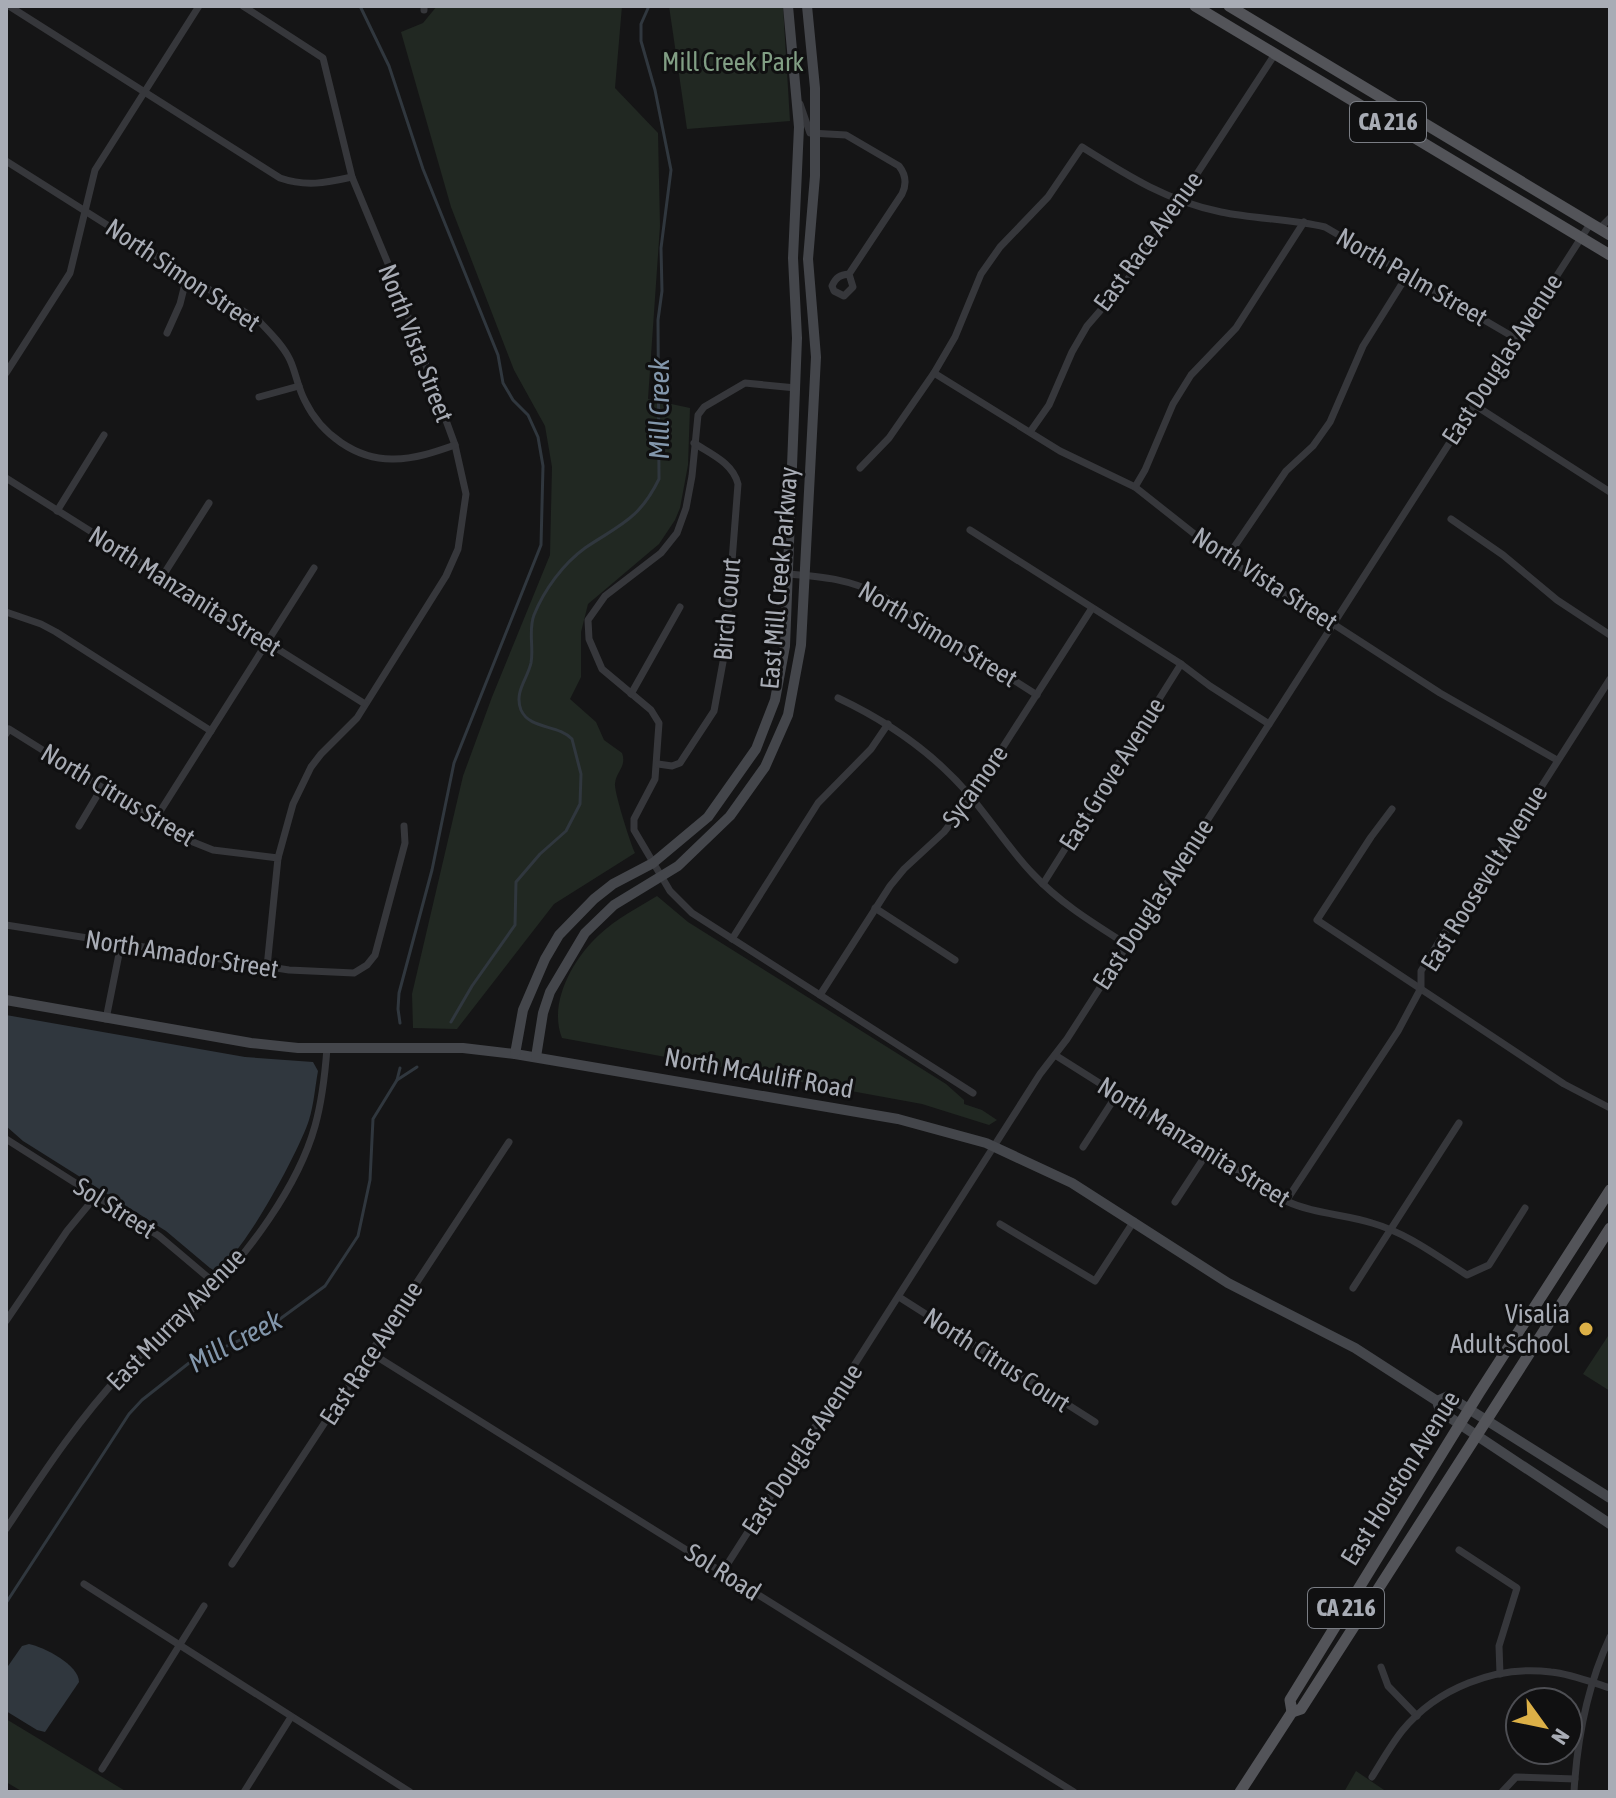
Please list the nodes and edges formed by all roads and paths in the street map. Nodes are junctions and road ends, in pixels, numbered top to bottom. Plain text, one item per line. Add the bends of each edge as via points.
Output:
1 (9, 6) edge
2 (199, 6) edge
3 (243, 6) edge
4 (788, 6) edge
5 (807, 6) edge
6 (1195, 6) edge
7 (1229, 6) edge
8 (1275, 54) junction
9 (144, 92) junction
10 (797, 96) junction
11 (815, 134) junction
12 (6, 161) edge
13 (352, 177) junction
14 (1179, 201) junction
15 (86, 210) junction
16 (1610, 218) edge
17 (1304, 222) junction
18 (1600, 229) edge
19 (1581, 237) junction
20 (1610, 255) edge
21 (849, 274) dead end
22 (1408, 274) junction
23 (187, 276) junction
24 (167, 333) dead end
25 (1515, 338) junction
26 (6, 373) edge
27 (934, 373) junction
28 (299, 386) junction
29 (796, 388) junction
30 (259, 397) dead end
31 (1473, 404) junction
32 (1030, 432) junction
33 (104, 435) dead end
34 (694, 443) junction
35 (455, 445) junction
36 (860, 468) dead end
37 (6, 478) edge
38 (1135, 487) junction
39 (1610, 492) edge
40 (209, 503) dead end
41 (57, 511) junction
42 (1451, 519) dead end
43 (970, 530) dead end
44 (1226, 559) junction
45 (314, 568) dead end
46 (789, 574) junction
47 (806, 576) junction
48 (162, 577) junction
49 (680, 607) dead end
50 (1092, 608) junction
51 (6, 612) edge
52 (1333, 623) junction
53 (1610, 635) edge
54 (267, 642) junction
55 (1181, 664) junction
56 (1610, 679) edge
57 (631, 694) junction
58 (1037, 695) junction
59 (838, 698) dead end
60 (365, 704) junction
61 (888, 724) junction
62 (1269, 724) junction
63 (211, 731) junction
64 (8, 732) edge
65 (1557, 760) junction
66 (658, 764) junction
67 (101, 789) junction
68 (971, 797) junction
69 (1392, 809) dead end
70 (154, 821) junction
71 (79, 826) dead end
72 (404, 826) dead end
73 (278, 858) junction
74 (653, 863) junction
75 (662, 877) junction
76 (1043, 884) junction
77 (875, 908) junction
78 (6, 925) edge
79 (732, 939) junction
80 (121, 944) junction
81 (1126, 944) junction
82 (955, 960) dead end
83 (267, 967) junction
84 (1421, 988) junction
85 (820, 995) junction
86 (6, 1000) edge
87 (106, 1019) junction
88 (327, 1048) junction
89 (515, 1054) junction
90 (1055, 1055) junction
91 (536, 1057) junction
92 (973, 1093) dead end
93 (1116, 1096) junction
94 (1610, 1108) edge
95 (1459, 1123) dead end
96 (6, 1139) edge
97 (509, 1142) dead end
98 (994, 1147) junction
99 (1083, 1147) dead end
100 (1207, 1153) junction
101 (1610, 1190) edge
102 (96, 1196) junction
103 (1286, 1201) junction
104 (1175, 1202) dead end
105 (1525, 1208) dead end
106 (1134, 1221) junction
107 (1000, 1224) dead end
108 (1610, 1228) edge
109 (1390, 1230) junction
110 (217, 1285) junction
111 (1353, 1288) dead end
112 (899, 1297) junction
113 (6, 1321) edge
114 (371, 1353) junction
115 (1437, 1401) junction
116 (1469, 1410) junction
117 (1486, 1421) junction
118 (1095, 1422) dead end
119 (1460, 1424) junction
120 (1477, 1436) junction
121 (1610, 1498) edge
122 (1610, 1524) edge
123 (6, 1529) edge
124 (1459, 1550) dead end
125 (232, 1564) dead end
126 (723, 1571) junction
127 (84, 1584) dead end
128 (204, 1606) dead end
129 (1610, 1637) edge
130 (179, 1646) junction
131 (1381, 1667) dead end
132 (1500, 1674) junction
133 (1593, 1683) junction
134 (1610, 1688) edge
135 (1292, 1712) junction
136 (1417, 1716) junction
137 (291, 1717) junction
138 (102, 1769) dead end
139 (1372, 1777) dead end
140 (1575, 1779) junction
141 (407, 1791) edge
142 (244, 1792) edge
143 (1074, 1792) edge
144 (1240, 1792) edge
145 (1502, 1792) edge
146 (1574, 1792) edge

1 - 9 street
2 - 9 street
3 - 13 street, North Vista Street via 323,58
4 - 10 street, East Mill Creek Parkway
5 - 11 street, East Mill Creek Parkway
6 - 8 main road, CA 216
7 - 18 main road, CA 216
8 - 14 street, East Race Avenue
8 - 19 main road, CA 216
9 - 13 street via 280,178 318,185
9 - 15 street via 95,170
10 - 11 street via 809,132
10 - 29 street, East Mill Creek Parkway
11 - 21 street via 857,139 899,166 906,181
11 - 47 street, East Mill Creek Parkway via 808,259 816,357
12 - 15 street, North Simon Street
13 - 35 street, North Vista Street
14 - 17 street, North Palm Street via 1224,213
14 - 27 street, North Palm Street via 1151,190 1082,147 1048,197 981,274
14 - 32 street, East Race Avenue via 1131,275 1087,326
15 - 23 street, North Simon Street
15 - 26 street via 70,273
16 - 18 street
17 - 22 street, North Palm Street via 1325,227
17 - 38 street via 1236,328 1191,375
18 - 19 street, East Douglas Avenue
19 - 20 main road, CA 216
19 - 25 street, East Douglas Avenue
22 - 25 street, North Palm Street
22 - 44 street via 1363,346 1330,422 1279,480
23 - 24 street
23 - 28 street, North Simon Street via 259,321 290,359
25 - 31 street, East Douglas Avenue
27 - 32 street, North Vista Street
27 - 36 street via 889,438
28 - 30 street
28 - 35 street, North Simon Street via 316,421 337,441 365,454 392,460
29 - 34 street via 745,383 704,407
29 - 46 street, East Mill Creek Parkway
31 - 39 street
31 - 52 street, East Douglas Avenue
32 - 38 street, North Vista Street
33 - 41 street
34 - 57 street via 686,508 677,533 661,553 605,596 588,620 589,639 602,669
34 - 66 street, Birch Court via 729,466 738,484 725,651 714,711 680,763
35 - 60 street, North Vista Street via 466,494 458,549
37 - 41 street, North Manzanita Street
38 - 44 street, North Vista Street
40 - 48 street
41 - 48 street, North Manzanita Street
42 - 53 street
43 - 50 street
44 - 52 street, North Vista Street
45 - 54 street
46 - 47 street, North Simon Street
46 - 74 street, East Mill Creek Parkway via 781,674 756,749 708,817
47 - 58 street, North Simon Street via 840,578 881,595
47 - 75 street, East Mill Creek Parkway via 795,687 777,744 730,816
48 - 54 street, North Manzanita Street
49 - 57 street
50 - 55 street
50 - 58 street, Sycamore
51 - 63 street via 56,632
52 - 62 street, East Douglas Avenue
52 - 65 street, North Vista Street
54 - 60 street, North Manzanita Street
54 - 63 street
55 - 62 street
55 - 76 street, East Grove Avenue
56 - 65 street, East Roosevelt Avenue
57 - 66 street via 659,723
58 - 68 street, Sycamore
59 - 61 street
60 - 73 street, North Vista Street via 311,767 289,814
61 - 68 street via 930,755
61 - 79 street via 818,803
62 - 81 street, East Douglas Avenue
63 - 70 street
64 - 67 street, North Citrus Street
65 - 84 street, East Roosevelt Avenue via 1421,971
66 - 74 street via 633,824
67 - 70 street, North Citrus Street
67 - 71 street
68 - 76 street
68 - 77 street, Sycamore
69 - 84 street via 1317,920
70 - 73 street, North Citrus Street via 213,850
72 - 83 street, North Amador Street via 405,843 375,955 367,965 358,971
73 - 83 street, North Vista Street
74 - 75 street
74 - 89 street, East Mill Creek Parkway via 613,884 559,935 523,1010
75 - 79 street via 686,908
75 - 91 street, East Mill Creek Parkway via 614,905 572,951 550,992
76 - 81 street
77 - 82 street
77 - 85 street, Sycamore
78 - 80 street, North Amador Street
79 - 85 street
80 - 83 street, North Amador Street
80 - 87 street
81 - 90 street, East Douglas Avenue
84 - 94 street via 1564,1084
84 - 103 street, East Roosevelt Avenue
85 - 92 street
86 - 87 street, North McAuliff Road
87 - 88 street, North McAuliff Road via 251,1043
88 - 89 street, North McAuliff Road via 463,1048
88 - 110 street, East Murray Avenue via 314,1129 296,1171 248,1248
89 - 91 street, North McAuliff Road
90 - 93 street, North Manzanita Street
90 - 98 street, East Douglas Avenue
91 - 98 street, North McAuliff Road via 898,1119
93 - 99 street
93 - 100 street, North Manzanita Street
95 - 109 street
96 - 102 street, Sol Street
97 - 114 street, East Race Avenue
98 - 106 street, North McAuliff Road via 1058,1176
98 - 112 street, East Douglas Avenue
100 - 103 street, North Manzanita Street
100 - 104 street
101 - 116 main road, East Houston Avenue / CA 216
102 - 110 street, Sol Street via 179,1250
102 - 113 street
103 - 109 street, North Manzanita Street
105 - 109 street, North Manzanita Street via 1489,1265 1467,1275
106 - 107 street via 1095,1281
106 - 115 street, North McAuliff Road via 1228,1283 1355,1348
108 - 117 main road, East Houston Avenue / CA 216
109 - 111 street
110 - 123 street, East Murray Avenue via 98,1399
112 - 118 street, North Citrus Court
112 - 126 street, East Douglas Avenue
114 - 125 street, East Race Avenue
114 - 126 street, Sol Road
115 - 116 street, North McAuliff Road via 1448,1396
115 - 119 street, North McAuliff Road via 1440,1411
116 - 117 street, North McAuliff Road
116 - 119 main road, East Houston Avenue / CA 216
117 - 120 main road, East Houston Avenue / CA 216
117 - 121 street, North McAuliff Road
119 - 120 street, North McAuliff Road
119 - 135 main road, East Houston Avenue / CA 216 via 1290,1700
120 - 122 street, North McAuliff Road
120 - 135 main road, East Houston Avenue / CA 216 via 1301,1709
124 - 132 street via 1517,1588 1499,1646
126 - 143 street, Sol Road
127 - 130 street
128 - 130 street
129 - 133 street
130 - 137 street
130 - 138 street
131 - 136 street via 1388,1686
132 - 133 street via 1552,1672
132 - 136 street via 1454,1689
133 - 134 street
133 - 140 street
135 - 144 main road, East Houston Avenue / CA 216
136 - 139 street
137 - 141 street
137 - 142 street
140 - 145 street via 1516,1777
140 - 146 street

